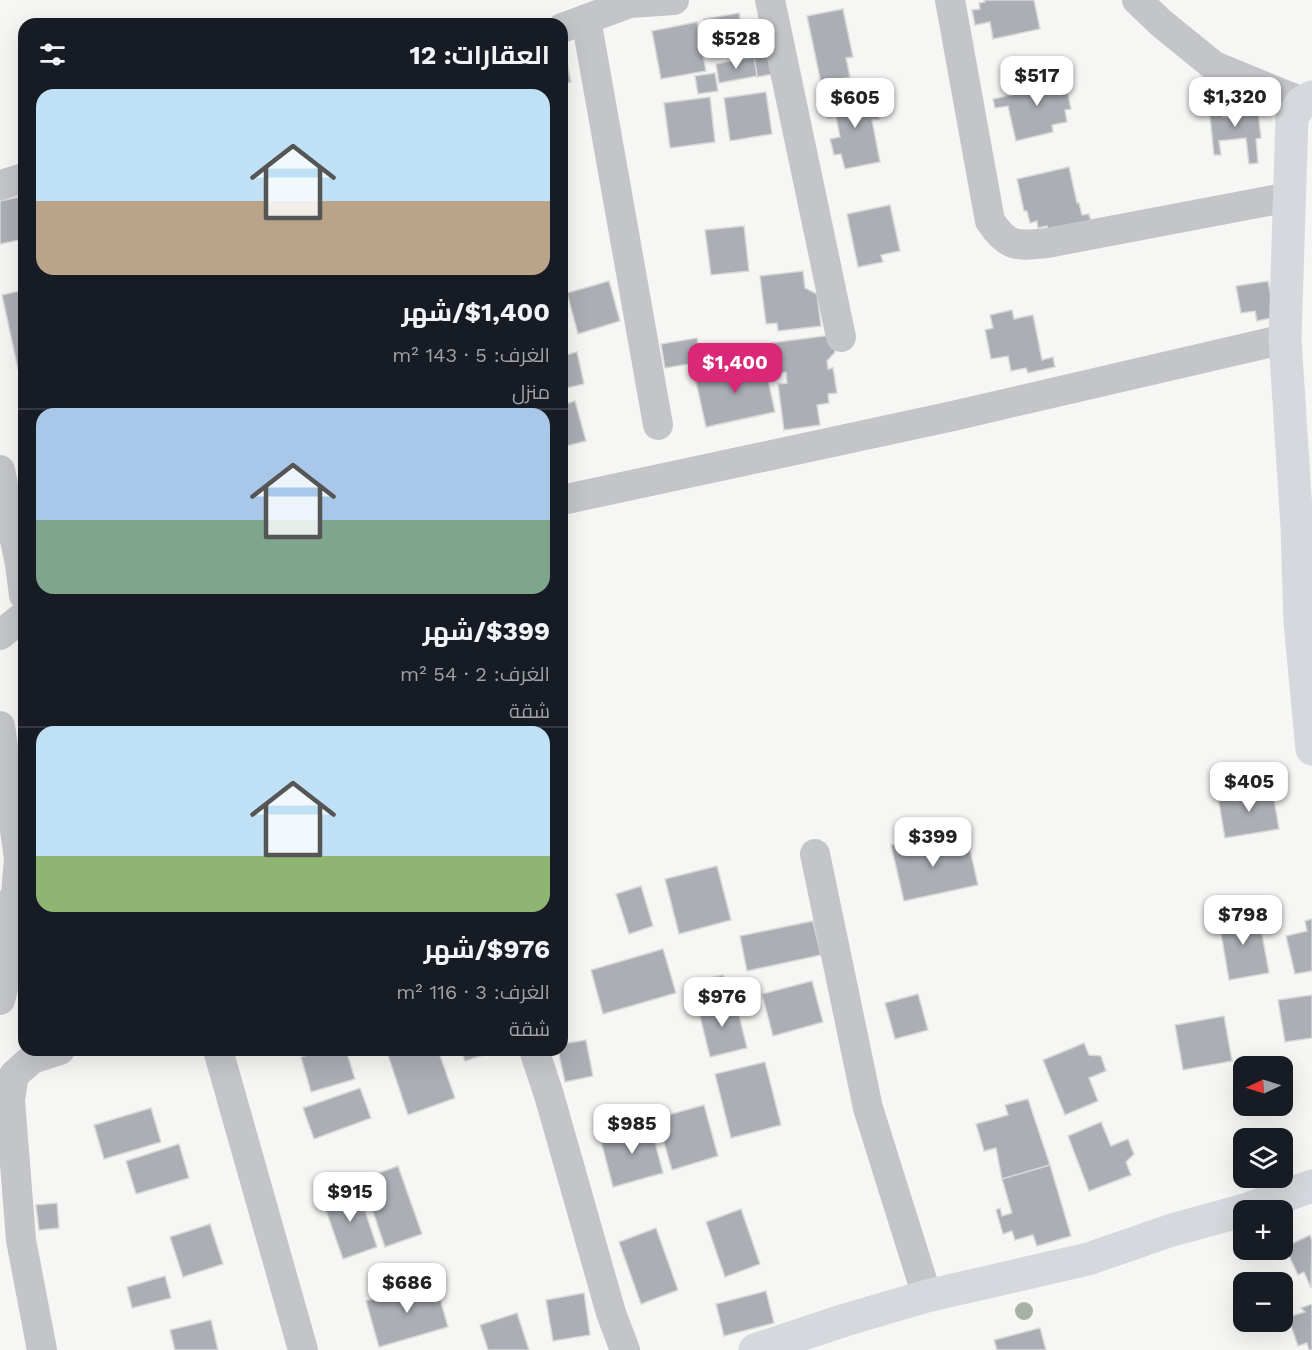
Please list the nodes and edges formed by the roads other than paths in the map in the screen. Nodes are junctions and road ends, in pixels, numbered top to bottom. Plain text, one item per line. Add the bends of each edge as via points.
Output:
1 (674, 0) edge
2 (770, 0) edge
3 (950, 0) edge
4 (1137, 0) edge
5 (574, 24) edge
6 (1307, 100) edge
7 (18, 180) edge
8 (0, 184) edge
9 (1289, 197) junction
10 (841, 337) dead end
11 (1285, 339) junction
12 (658, 425) dead end
13 (0, 470) edge
14 (568, 499) edge
15 (18, 546) edge
16 (18, 617) edge
17 (0, 620) edge
18 (18, 621) edge
19 (0, 635) edge
20 (0, 726) edge
21 (1312, 748) edge
22 (18, 851) edge
23 (815, 855) dead end
24 (18, 862) edge
25 (8, 906) edge
26 (0, 1000) edge
27 (41, 1056) edge
28 (220, 1056) edge
29 (536, 1056) edge
30 (1312, 1186) edge
31 (927, 1296) junction
32 (776, 1347) edge
33 (42, 1350) edge
34 (303, 1350) edge
35 (625, 1350) edge

1 - 5 street via 630,3
2 - 10 street
3 - 9 street via 990,221 1000,237 1019,246 1047,243
4 - 6 street via 1214,66
5 - 12 street
6 - 9 main road via 1292,117
7 - 8 street
9 - 11 main road
11 - 14 street
11 - 21 main road via 1300,622
13 - 15 street
16 - 17 street
18 - 19 street
20 - 22 street
23 - 31 street via 868,1108
24 - 25 street
25 - 26 street via 5,981
27 - 33 street via 14,1075 10,1100 21,1240
28 - 34 street
29 - 35 street
30 - 31 main road via 1088,1259
31 - 32 main road via 845,1320

